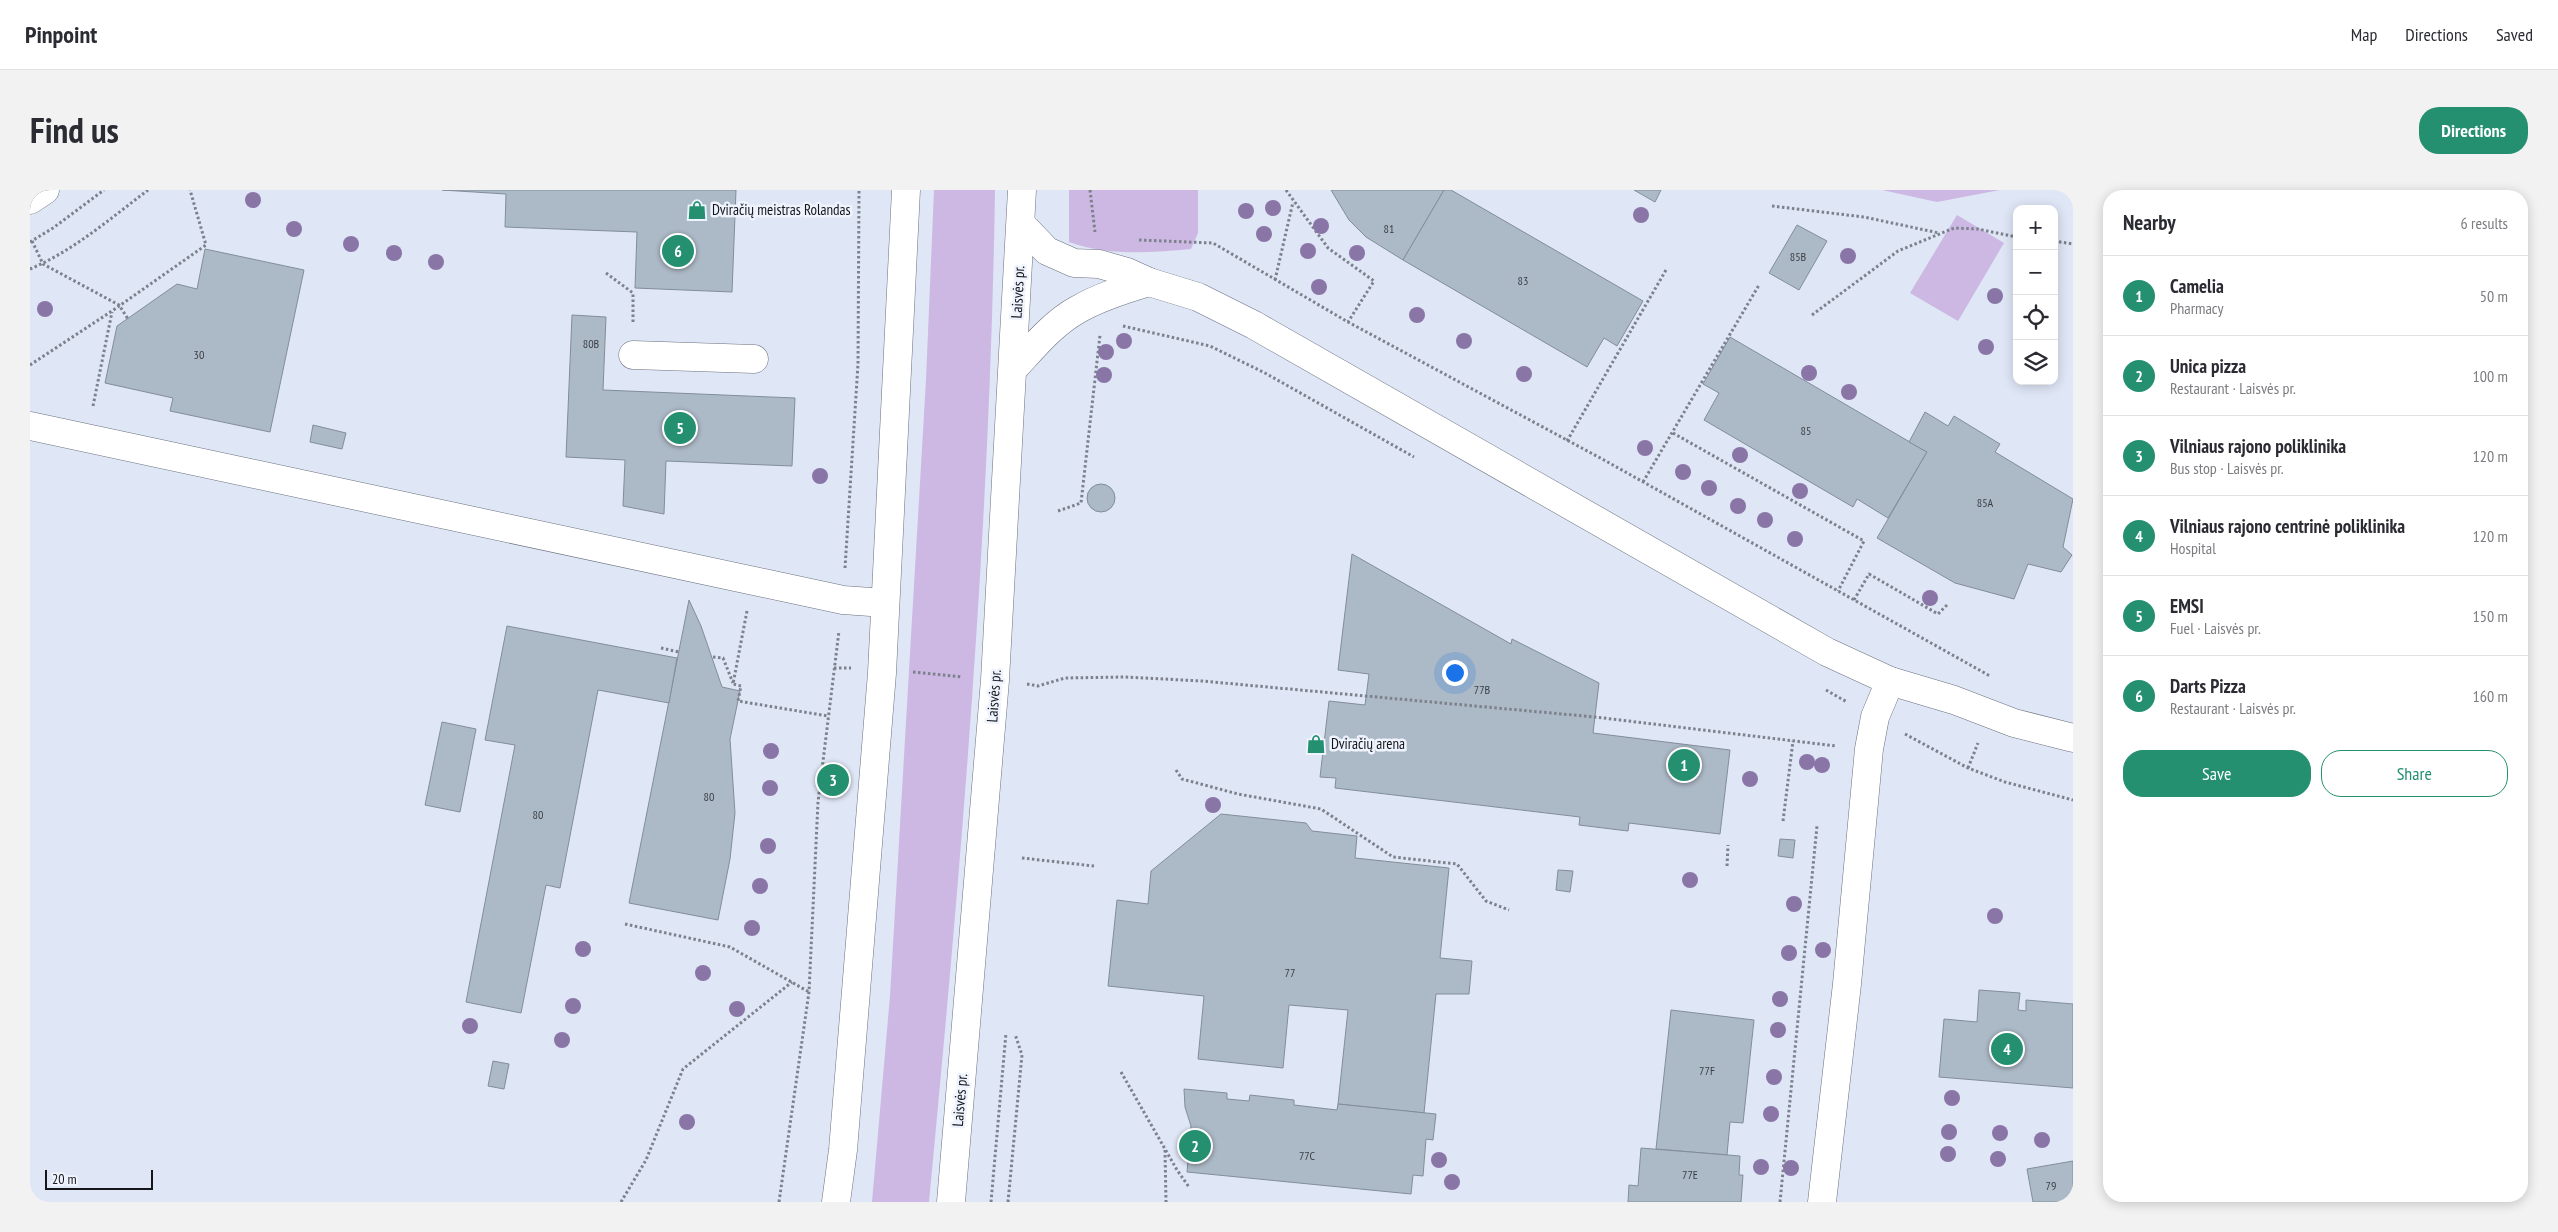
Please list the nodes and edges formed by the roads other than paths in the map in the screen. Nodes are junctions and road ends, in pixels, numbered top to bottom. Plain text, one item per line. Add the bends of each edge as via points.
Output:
1 (45, 190) edge
2 (906, 190) edge
3 (1022, 190) edge
4 (30, 200) edge
5 (1022, 225) junction
6 (1149, 282) junction
7 (633, 355) road end
8 (754, 359) dead end
9 (1014, 368) junction
10 (30, 426) edge
11 (886, 604) junction
12 (1890, 681) junction
13 (2073, 738) edge
14 (836, 1202) edge
15 (951, 1202) edge
16 (1822, 1202) edge

1 - 4 street
2 - 11 street
3 - 5 street, Laisvės pr.
5 - 6 street via 1047,251 1074,263 1099,264
5 - 9 street, Laisvės pr.
6 - 9 street via 1100,310 1076,310 1052,328
6 - 12 street via 1198,297 1254,325 1827,652
7 - 8 street
9 - 15 street, Laisvės pr. via 995,680
10 - 11 street via 843,600
11 - 14 street via 843,1150
12 - 13 street via 1954,700 2014,723
12 - 16 street via 1875,718 1869,749

